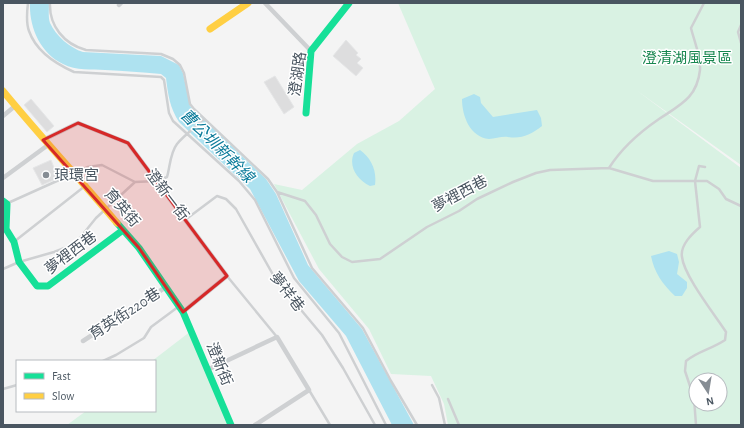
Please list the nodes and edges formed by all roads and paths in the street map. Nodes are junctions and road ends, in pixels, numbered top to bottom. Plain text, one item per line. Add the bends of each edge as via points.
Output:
1 (28, 3) edge
2 (50, 3) edge
3 (248, 3) edge
4 (265, 3) edge
5 (350, 3) edge
6 (704, 3) edge
7 (741, 25) edge
8 (210, 29) dead end
9 (741, 44) edge
10 (311, 51) junction
11 (3, 91) edge
12 (15, 106) junction
13 (306, 113) dead end
14 (3, 116) edge
15 (204, 119) junction
16 (187, 135) junction
17 (45, 142) junction
18 (705, 167) dead end
19 (609, 168) junction
20 (75, 174) junction
21 (3, 178) edge
22 (695, 180) junction
23 (157, 181) junction
24 (135, 182) junction
25 (86, 186) junction
26 (277, 192) junction
27 (5, 202) edge
28 (741, 206) edge
29 (106, 209) junction
30 (185, 220) junction
31 (123, 230) junction
32 (14, 242) junction
33 (20, 262) junction
34 (3, 269) edge
35 (227, 276) junction
36 (166, 287) junction
37 (181, 309) junction
38 (277, 337) junction
39 (83, 341) dead end
40 (105, 360) edge
41 (207, 370) junction
42 (432, 384) dead end
43 (16, 386) edge
44 (3, 389) edge
45 (309, 390) junction
46 (448, 399) dead end
47 (231, 425) edge
48 (255, 425) edge
49 (330, 425) edge
50 (375, 425) edge
51 (386, 425) edge
52 (417, 425) edge
53 (445, 425) edge
54 (459, 425) edge
55 (696, 425) edge

1 - 16 lane via 29,31 50,59 74,72 161,77 164,80 169,113
2 - 15 lane via 55,28 77,47 86,50 161,54 173,59 184,73 190,104
3 - 8 street
4 - 10 street
5 - 10 street, 澄湖路
6 - 19 lane via 691,28 700,70 688,100 628,144
7 - 9 lane via 738,32
10 - 13 street, 澄湖路
11 - 12 street, 育英街
12 - 14 street
12 - 17 street, 育英街
15 - 16 lane
15 - 26 lane via 268,179
16 - 23 lane via 177,144 172,154 167,177
16 - 51 lane via 239,181 255,200 294,278 340,333
17 - 20 street, 育英街
17 - 21 street, 澄新一街
17 - 23 street, 澄新一街 via 78,123 128,143
18 - 22 lane via 699,166
19 - 22 lane, 夢裡西巷 via 653,182
19 - 26 lane, 夢裡西巷 via 550,170 536,173 497,189 427,227 380,260 364,262 352,262 342,257 330,244 316,215 305,202
20 - 24 lane via 88,167 102,165
20 - 25 street, 育英街
20 - 27 lane
22 - 28 lane, 夢裡西巷 via 707,181 719,189 726,199
22 - 55 lane via 700,227 684,246 682,257 688,274 726,332 725,340 686,361 685,371 694,398
23 - 24 lane
23 - 30 street, 澄新一街
24 - 29 lane, 夢裡西巷
25 - 29 street, 育英街
25 - 32 lane
26 - 52 lane via 312,268 363,328
27 - 32 street, 夢裡西巷 via 6,229
29 - 31 street, 育英街
29 - 33 lane, 夢裡西巷 via 75,244
30 - 35 street, 澄新一街
30 - 50 lane, 夢祥巷 via 217,196 236,209 276,280 322,335 344,368
31 - 33 street, 夢裡西巷 via 48,286 37,286
31 - 36 street, 育英街
32 - 33 street, 夢裡西巷
33 - 34 lane, 夢裡西巷
35 - 37 street
35 - 38 lane
36 - 37 street, 育英街
36 - 39 street, 育英街220巷
37 - 40 lane via 151,327 144,338
37 - 41 street, 澄新街
38 - 41 street
38 - 45 street
41 - 47 street, 澄新街
42 - 53 lane via 439,398
43 - 44 lane
45 - 48 street
45 - 49 lane
46 - 54 lane

